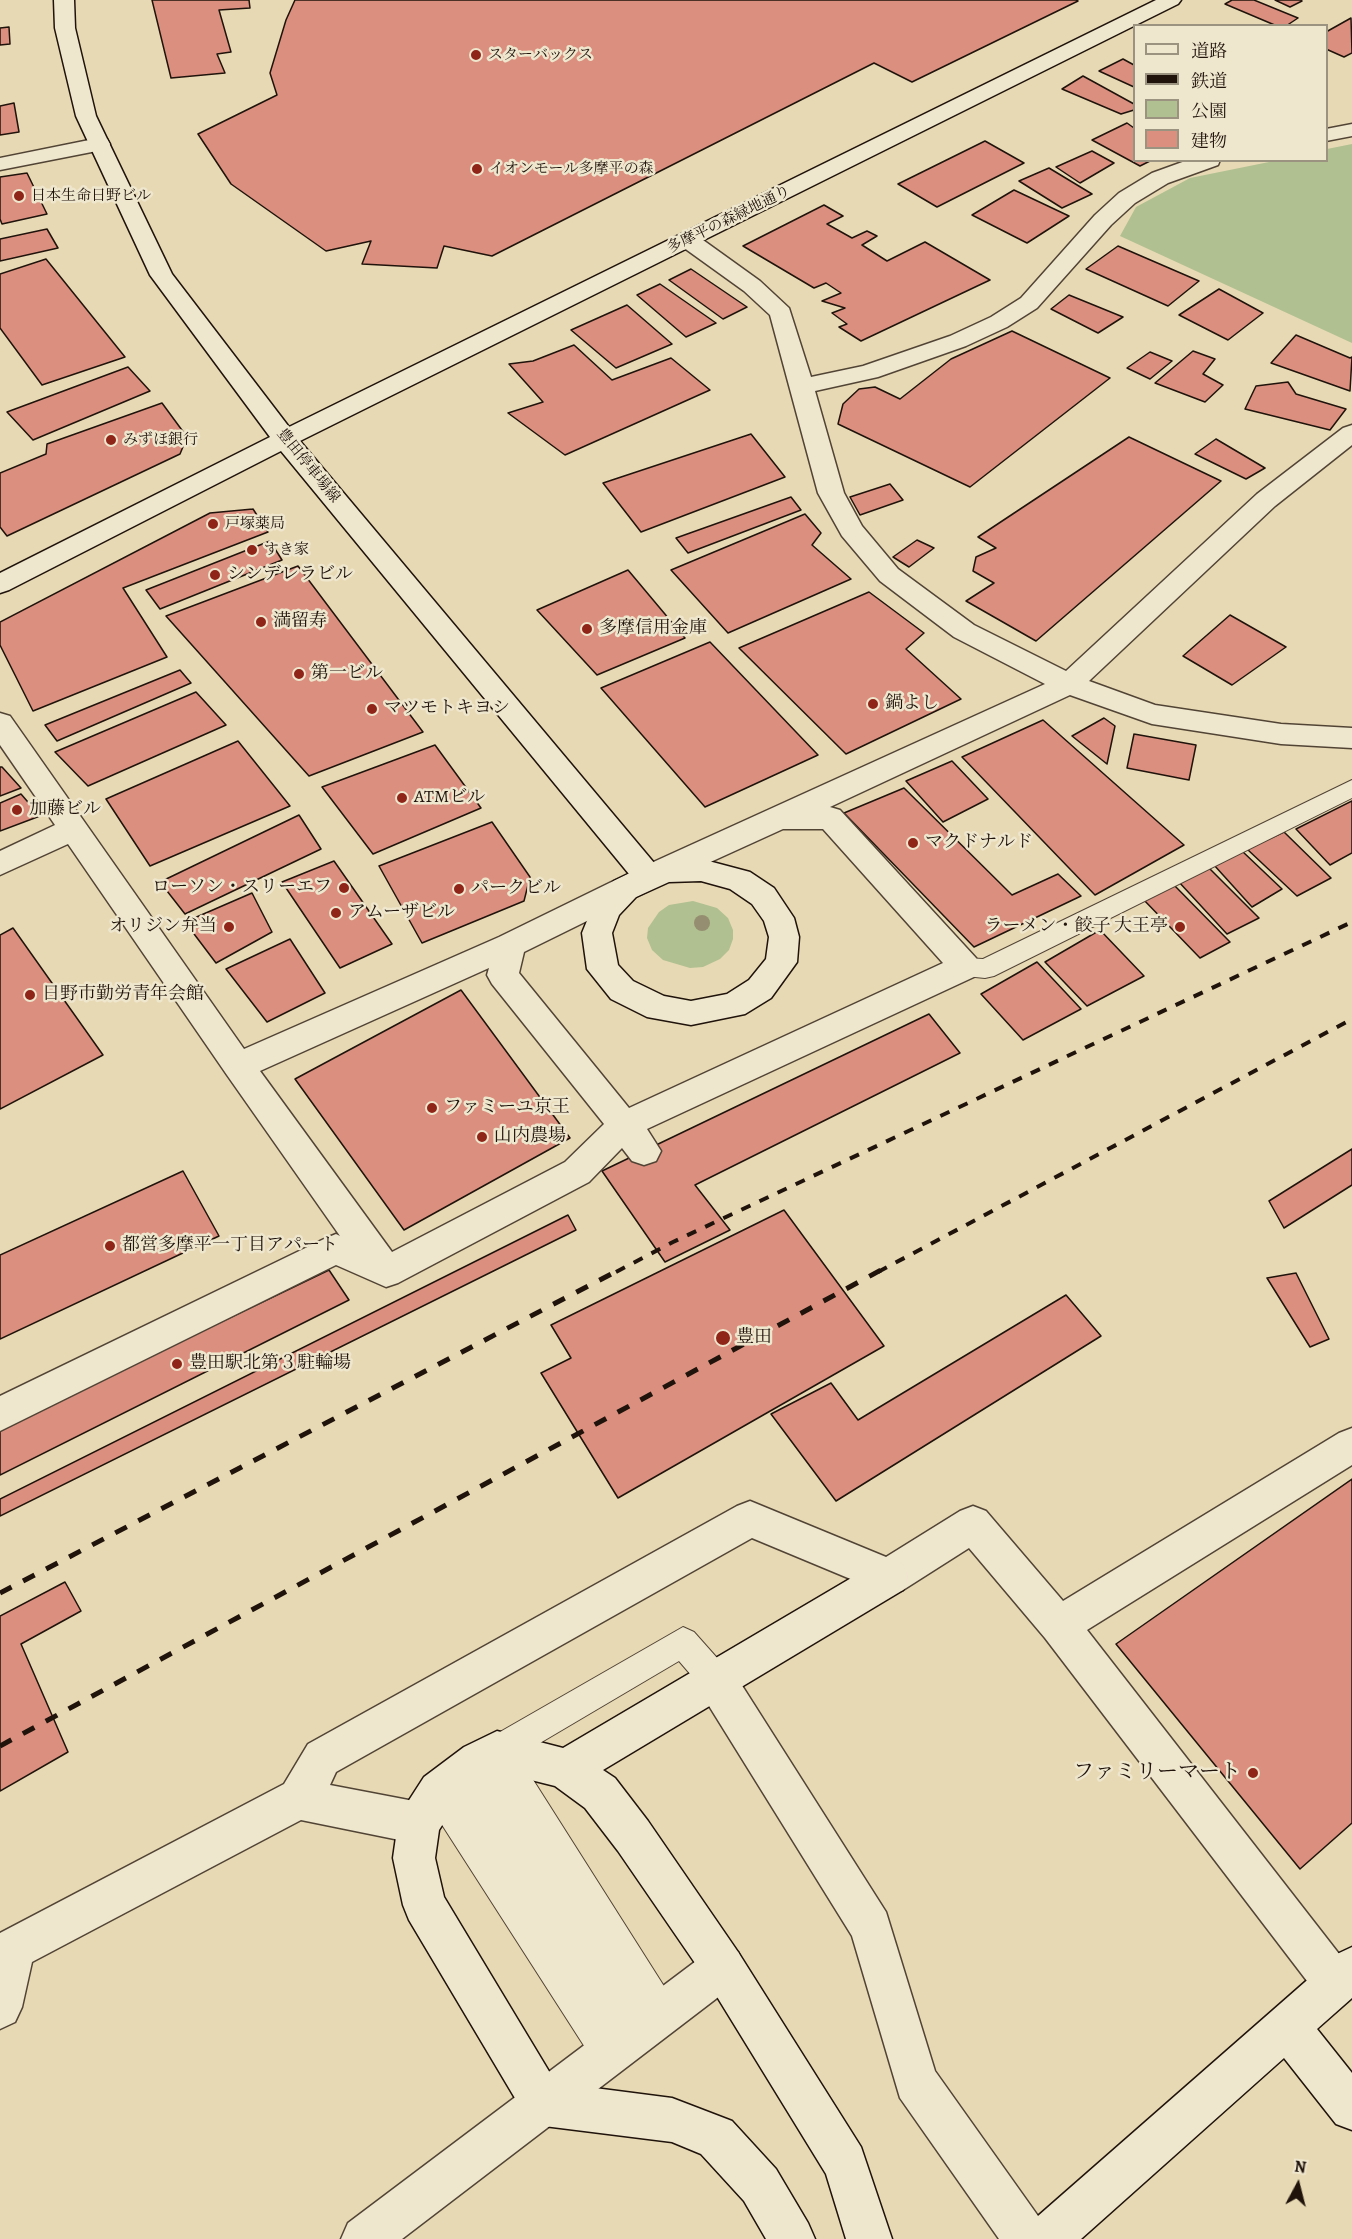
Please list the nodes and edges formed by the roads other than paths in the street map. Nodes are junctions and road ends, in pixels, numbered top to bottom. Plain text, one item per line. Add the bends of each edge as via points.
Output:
1 (64, 0) edge
2 (1171, 0) edge
3 (1352, 130) edge
4 (1328, 135) edge
5 (99, 144) junction
6 (1204, 162) edge
7 (0, 164) edge
8 (688, 240) junction
9 (802, 386) junction
10 (1352, 433) edge
11 (285, 439) junction
12 (0, 584) edge
13 (1069, 684) junction
14 (0, 723) edge
15 (1352, 738) edge
16 (1352, 788) edge
17 (777, 820) junction
18 (74, 829) junction
19 (0, 864) edge
20 (649, 877) junction
21 (510, 945) junction
22 (964, 967) junction
23 (238, 1066) junction
24 (634, 1138) junction
25 (386, 1272) junction
26 (0, 1414) edge
27 (1352, 1445) edge
28 (889, 1577) junction
29 (1059, 1625) junction
30 (715, 1679) junction
31 (566, 1769) junction
32 (458, 1780) junction
33 (299, 1799) junction
34 (723, 1967) junction
35 (1344, 1976) edge
36 (0, 2007) edge
37 (1286, 2026) junction
38 (635, 2034) junction
39 (544, 2104) junction
40 (1352, 2109) edge
41 (364, 2239) edge
42 (792, 2239) edge
43 (869, 2239) edge
44 (1027, 2239) edge
45 (1046, 2239) edge

1 - 5 street, 豊田停車場線 via 65,28 86,116
2 - 8 street, 多摩平の森緑地通り
3 - 4 street
5 - 7 street
5 - 11 street, 豊田停車場線 via 160,275
6 - 9 street via 1160,178 1127,198 1029,303 999,322 958,341 869,372
8 - 9 street via 752,286 781,313
8 - 11 street, 多摩平の森緑地通り
9 - 13 street via 831,493 851,530 889,575 964,632
10 - 13 street via 1266,500
11 - 12 street, 多摩平の森緑地通り
11 - 20 street, 豊田停車場線
13 - 15 street via 1152,714 1281,734
13 - 17 street
14 - 18 street
16 - 22 lane via 985,969
17 - 20 street
17 - 22 street via 830,818
18 - 19 street
18 - 23 street
20 - 20 street via 669,871 701,870 739,880 763,896 779,918 784,937 781,962 760,989 734,1005 691,1013 658,1008 622,990 603,969 597,933 606,909 625,889
20 - 21 street
21 - 23 street
21 - 24 street via 502,975
22 - 24 street
23 - 25 street
24 - 25 street
25 - 26 street via 336,1249
27 - 29 street
28 - 29 street via 973,1524
28 - 30 street
28 - 33 street via 750,1519 322,1758
29 - 35 street
30 - 31 street
30 - 32 lane via 684,1642
30 - 44 street via 870,1927 916,2082
31 - 32 street
31 - 34 street via 600,1793
32 - 33 street
32 - 38 lane
32 - 38 lane
32 - 39 street via 414,1858 424,1905
33 - 36 street via 13,1949
34 - 38 street
34 - 43 street via 845,2163
35 - 37 street
37 - 40 street
37 - 45 street
38 - 39 street
39 - 41 street
39 - 42 street via 672,2120 716,2137 760,2185

